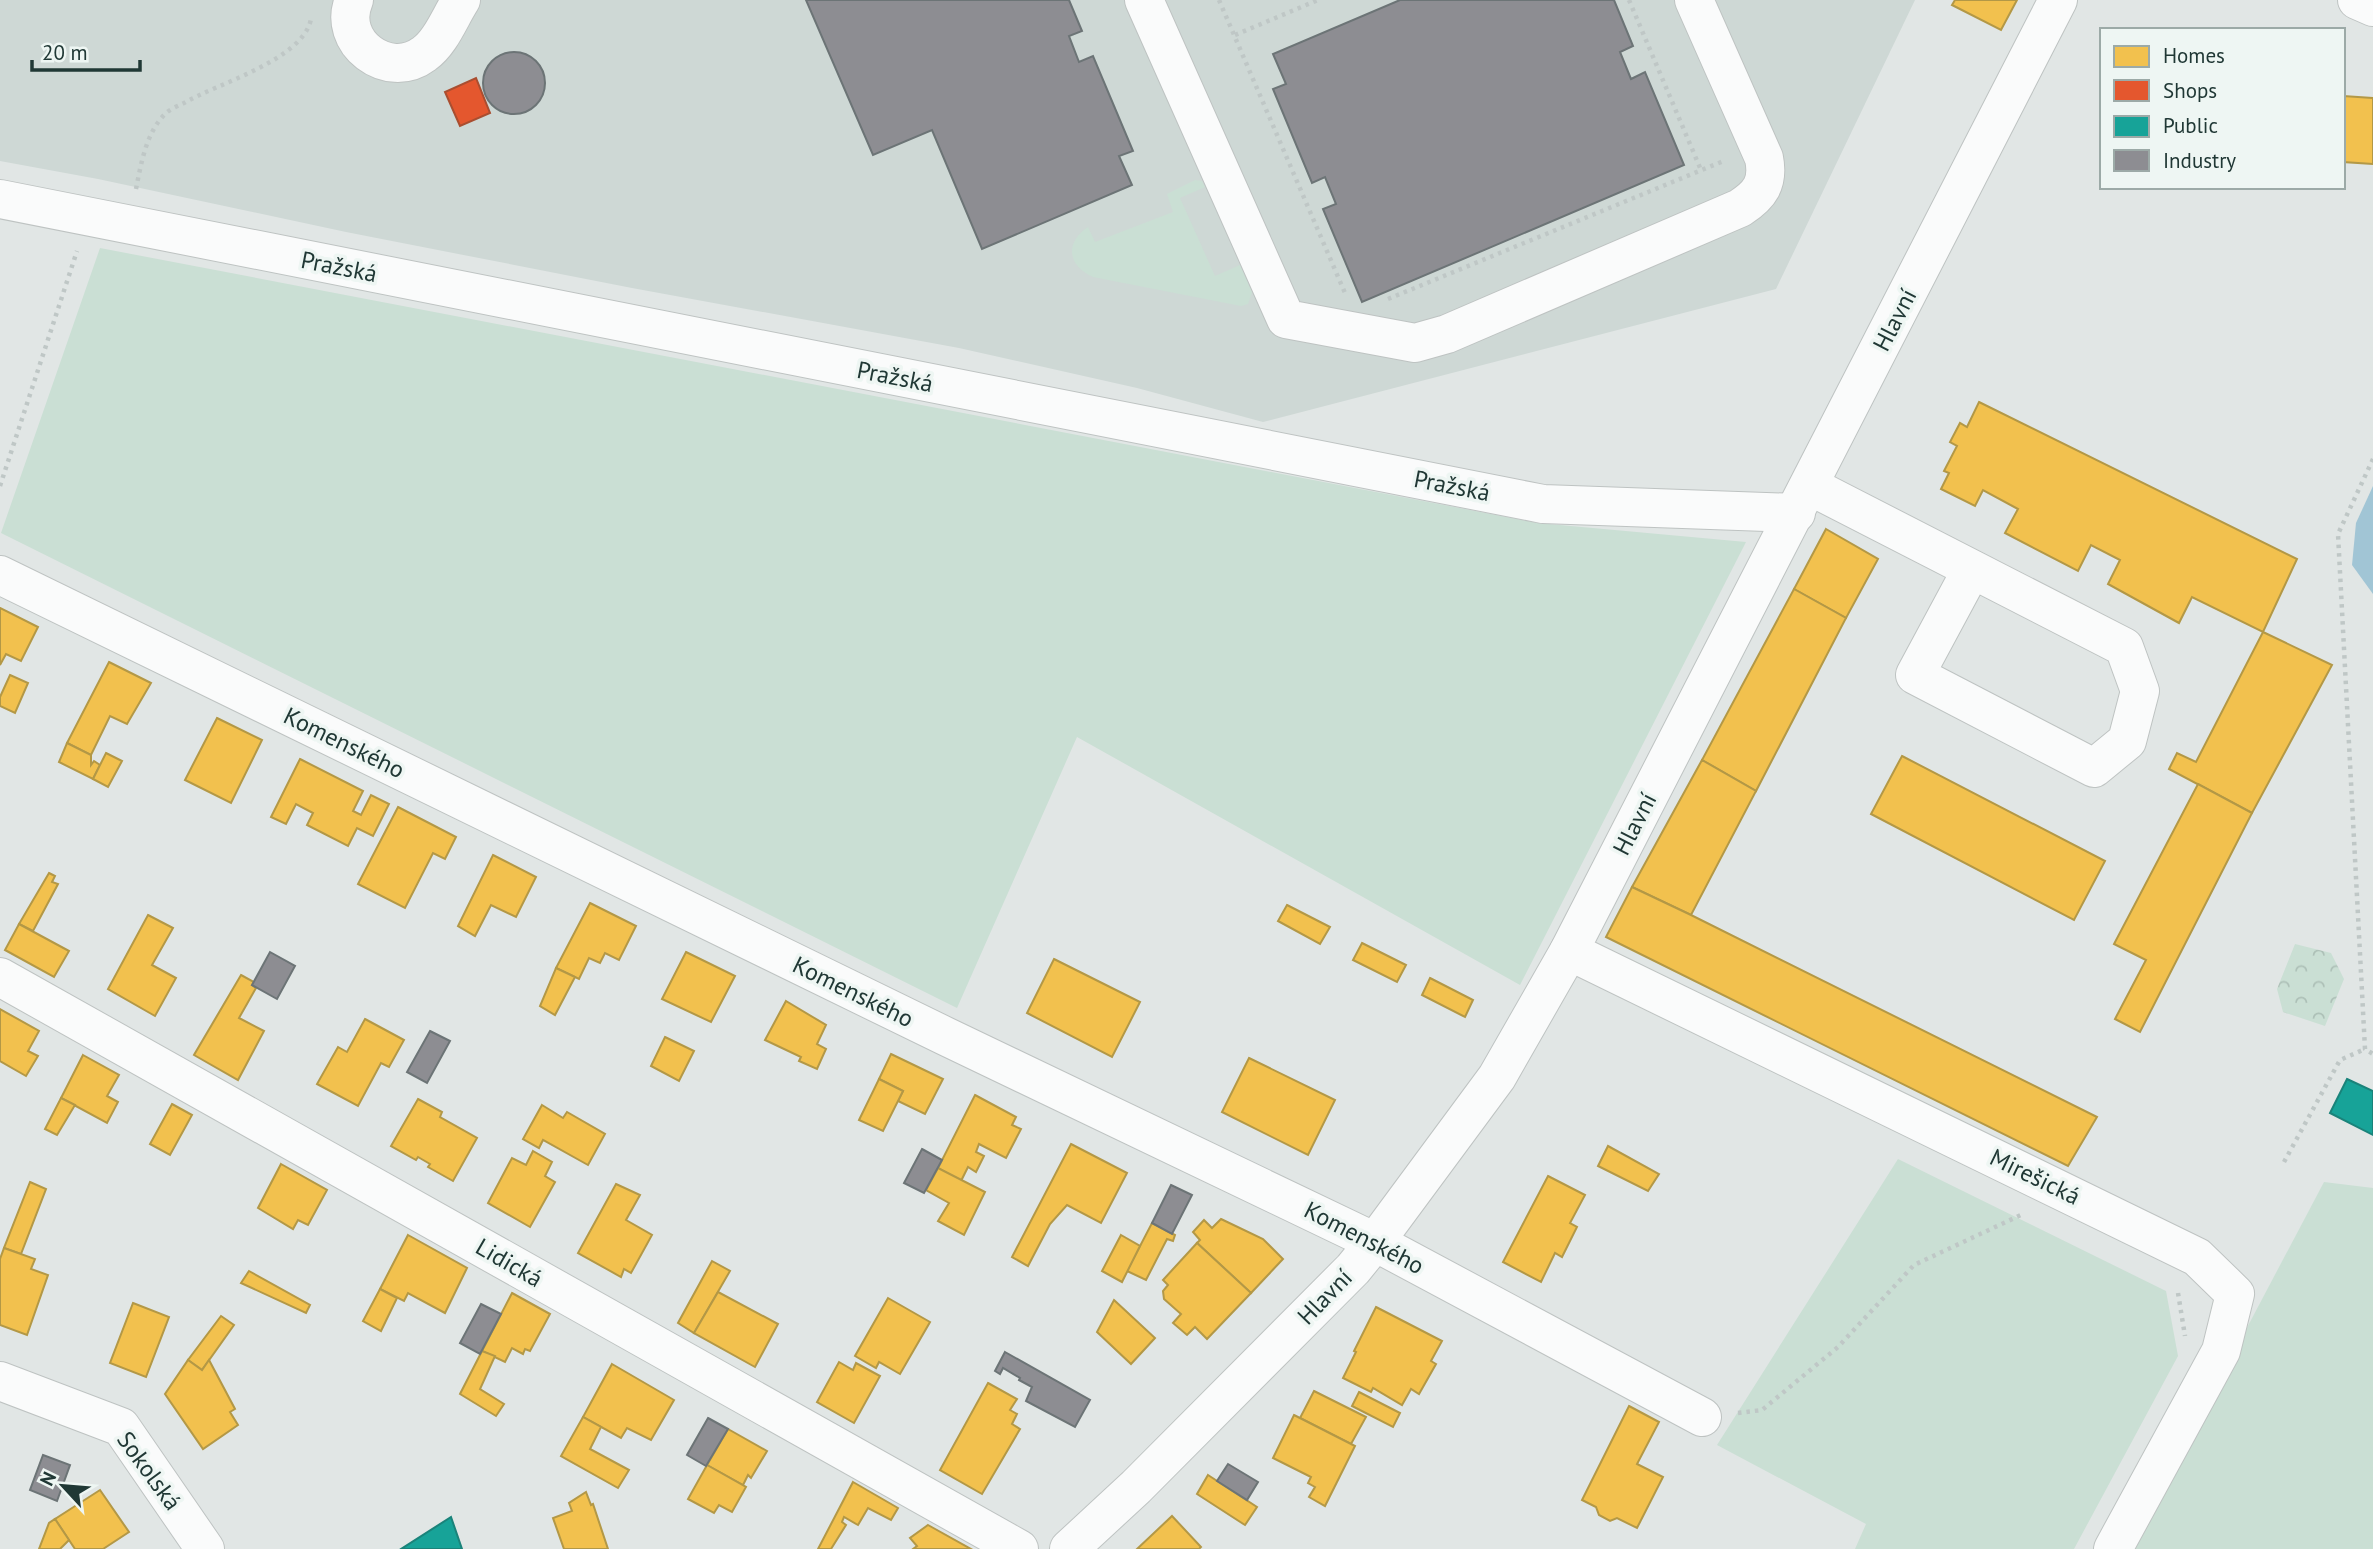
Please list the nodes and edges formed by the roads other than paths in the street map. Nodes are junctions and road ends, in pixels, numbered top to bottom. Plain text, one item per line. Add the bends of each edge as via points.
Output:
1 (354, 0) edge
2 (461, 0) edge
3 (1144, 0) edge
4 (1694, 0) edge
5 (2058, 0) edge
6 (2357, 0) edge
7 (2373, 7) edge
8 (0, 199) edge
9 (1803, 499) junction
10 (1972, 569) junction
11 (0, 575) edge
12 (1569, 951) junction
13 (0, 977) edge
14 (1375, 1242) junction
15 (0, 1381) edge
16 (1702, 1417) road end
17 (205, 1549) edge
18 (1019, 1549) edge
19 (1069, 1549) edge
20 (2113, 1549) edge

1 - 2 street via 350,20 358,42 375,58 399,63 412,61 433,46
3 - 4 street via 1286,319 1415,343 1437,338 1740,208 1756,197 1766,168
5 - 9 street, Hlavní
6 - 7 street
8 - 9 street, Pražská via 1543,504
9 - 10 street
9 - 12 street, Hlavní
10 - 10 street via 1914,675 2094,768 2127,741 2140,691 2124,647
11 - 14 street, Komenského
12 - 14 street, Hlavní via 1497,1077
12 - 20 street, Mirešická via 2197,1257 2235,1294 2221,1351
13 - 18 street, Lidická
14 - 16 street, Komenského
14 - 19 street, Hlavní via 1335,1288
15 - 17 street, Sokolská via 121,1427

